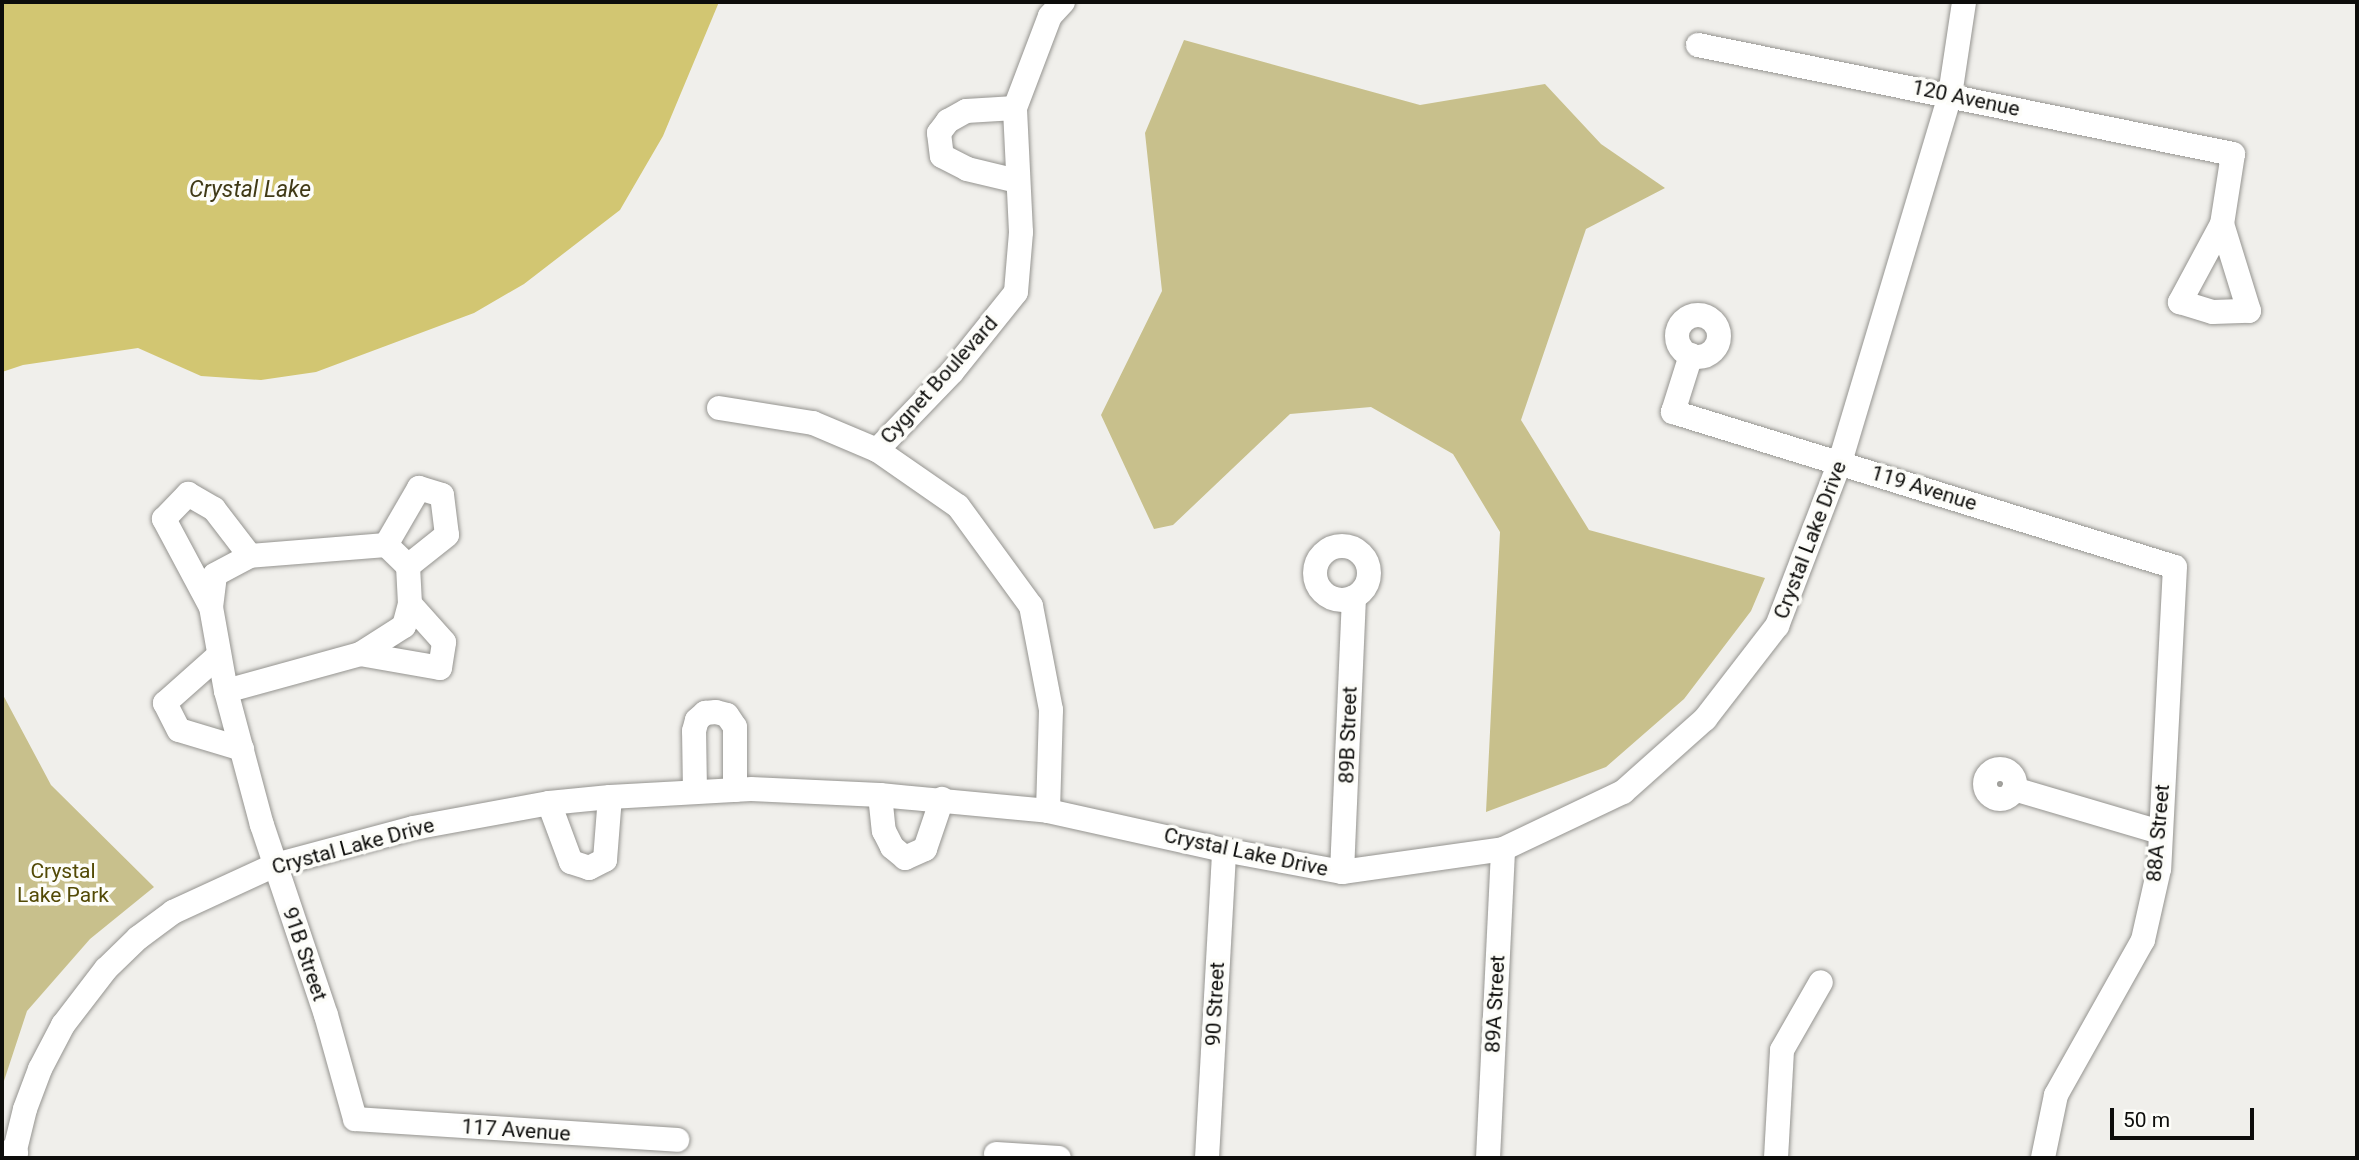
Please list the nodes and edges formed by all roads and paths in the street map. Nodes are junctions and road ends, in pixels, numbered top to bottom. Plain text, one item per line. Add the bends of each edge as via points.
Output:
1 (1063, 2) edge
2 (1965, 2) edge
3 (1699, 45) dead end
4 (1950, 95) junction
5 (1015, 108) junction
6 (1017, 181) junction
7 (2222, 224) dead end
8 (1691, 355) dead end
9 (719, 408) dead end
10 (877, 450) junction
11 (1840, 462) junction
12 (386, 545) junction
13 (250, 556) junction
14 (408, 566) junction
15 (2175, 567) joint
16 (1354, 597) dead end
17 (410, 604) junction
18 (211, 607) junction
19 (360, 654) junction
20 (218, 656) junction
21 (226, 691) junction
22 (242, 749) junction
23 (2014, 789) dead end
24 (735, 790) junction
25 (695, 792) junction
26 (880, 795) junction
27 (610, 797) junction
28 (942, 799) junction
29 (549, 803) junction
30 (1048, 811) junction
31 (2160, 832) junction
32 (1503, 849) junction
33 (1224, 850) junction
34 (275, 865) junction
35 (1342, 872) junction
36 (1821, 982) dead end
37 (355, 1119) joint
38 (677, 1140) dead end
39 (996, 1154) dead end
40 (12, 1157) edge
41 (1059, 1158) edge
42 (1206, 1158) edge
43 (1488, 1158) edge
44 (1776, 1158) edge
45 (2043, 1158) edge

1 - 5 street, Cygnet Boulevard via 1050,16
2 - 4 street, Crystal Lake Drive
3 - 4 street, 120 Avenue
4 - 7 street, 120 Avenue via 2232,154
4 - 11 street, Crystal Lake Drive
5 - 6 street, Cygnet Boulevard
5 - 6 street via 966,111 948,121 939,133 942,156 967,169
6 - 10 street, Cygnet Boulevard via 1021,253 1016,292 952,372
8 - 11 street, 119 Avenue via 1673,412
9 - 10 street via 813,423
10 - 30 street, Cygnet Boulevard via 958,506 1031,606 1051,710
11 - 15 street, 119 Avenue
11 - 32 street, Crystal Lake Drive via 1777,626 1705,719 1623,792
12 - 13 street
12 - 14 street
12 - 14 street via 419,488 442,495 447,535
13 - 18 street, 91B Street via 215,575
13 - 18 street, 91B Street via 214,509 188,494 164,519
14 - 17 street
15 - 31 street, 88A Street
16 - 35 street, 89B Street
17 - 19 street via 404,626
17 - 19 street via 444,642 440,668
18 - 20 street, 91B Street
19 - 21 street
20 - 21 street, 91B Street
20 - 22 street via 165,704 179,730
21 - 22 street, 91B Street
22 - 34 street, 91B Street
23 - 31 street
24 - 25 street, Crystal Lake Drive
24 - 25 street via 735,727 726,715 716,712 705,713 694,731
24 - 26 street, Crystal Lake Drive
25 - 27 street, Crystal Lake Drive
26 - 28 street, Crystal Lake Drive
26 - 28 street via 884,831 892,847 905,858 925,849
27 - 29 street, Crystal Lake Drive
27 - 29 street via 605,860 589,868 571,862
28 - 30 street, Crystal Lake Drive
29 - 34 street, Crystal Lake Drive via 414,828
30 - 33 street, Crystal Lake Drive
31 - 45 street, 88A Street via 2159,869 2143,940 2056,1095
32 - 35 street, Crystal Lake Drive
32 - 43 street, 89A Street
33 - 35 street, Crystal Lake Drive
33 - 42 street, 90 Street
34 - 37 street, 91B Street via 326,1015
34 - 40 street, Crystal Lake Drive via 173,912 106,969 63,1025 40,1069
36 - 44 street via 1782,1050
37 - 38 street, 117 Avenue
39 - 41 street

